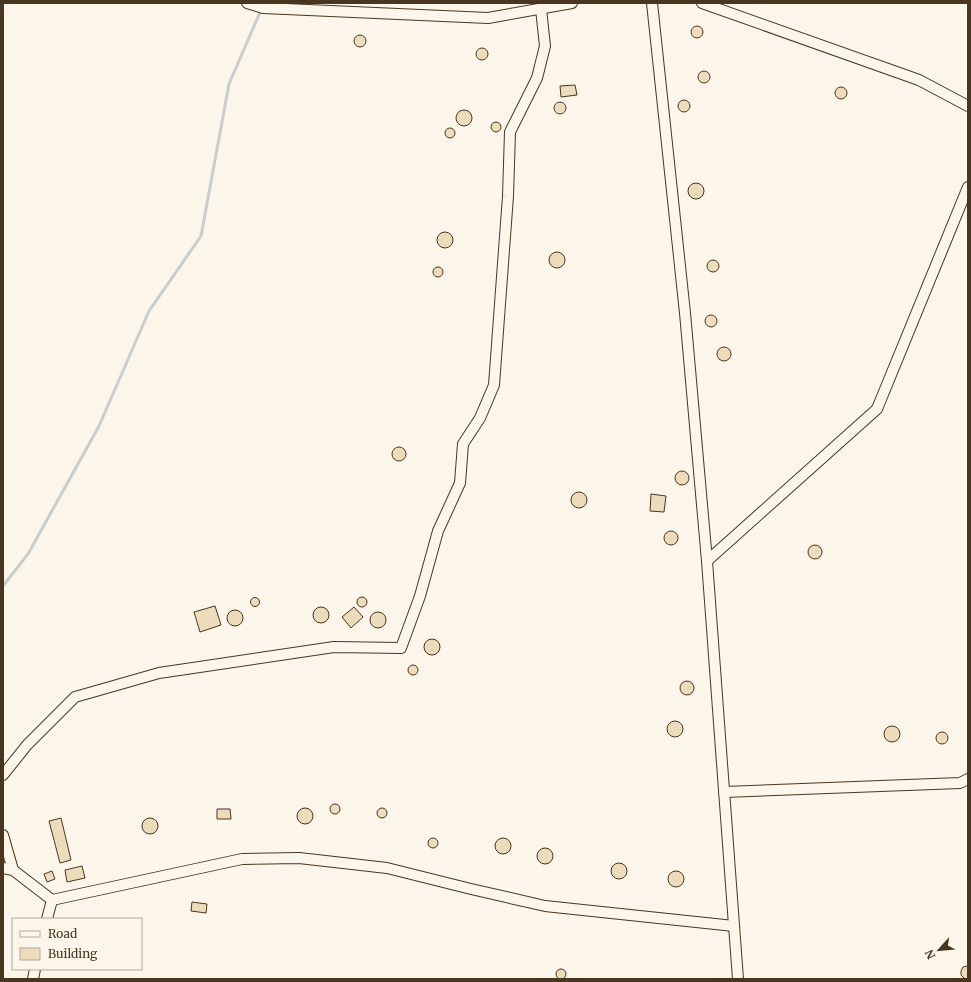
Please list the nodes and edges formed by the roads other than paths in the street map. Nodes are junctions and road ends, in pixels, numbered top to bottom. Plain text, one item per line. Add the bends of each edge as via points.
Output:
1 (247, 3) edge
2 (572, 3) edge
3 (652, 3) edge
4 (702, 3) edge
5 (541, 9) junction
6 (968, 106) edge
7 (968, 187) edge
8 (707, 561) junction
9 (3, 775) edge
10 (968, 779) edge
11 (724, 792) junction
12 (3, 835) edge
13 (8, 869) edge
14 (52, 900) junction
15 (48, 918) edge
16 (734, 926) junction
17 (738, 979) edge

1 - 5 street via 263,8 488,18
2 - 5 street
3 - 8 street via 685,313
4 - 6 street via 919,80
5 - 9 street via 545,46 537,78 510,132 508,196 494,385 480,418 463,444 460,483 438,531 420,596 401,648 334,647 159,673 75,697 27,745
7 - 8 street via 877,409
8 - 11 street
10 - 11 street via 960,783
11 - 16 street
12 - 13 street
13 - 14 street
14 - 15 street
14 - 16 street via 242,859 299,858 387,868 545,906
16 - 17 street

